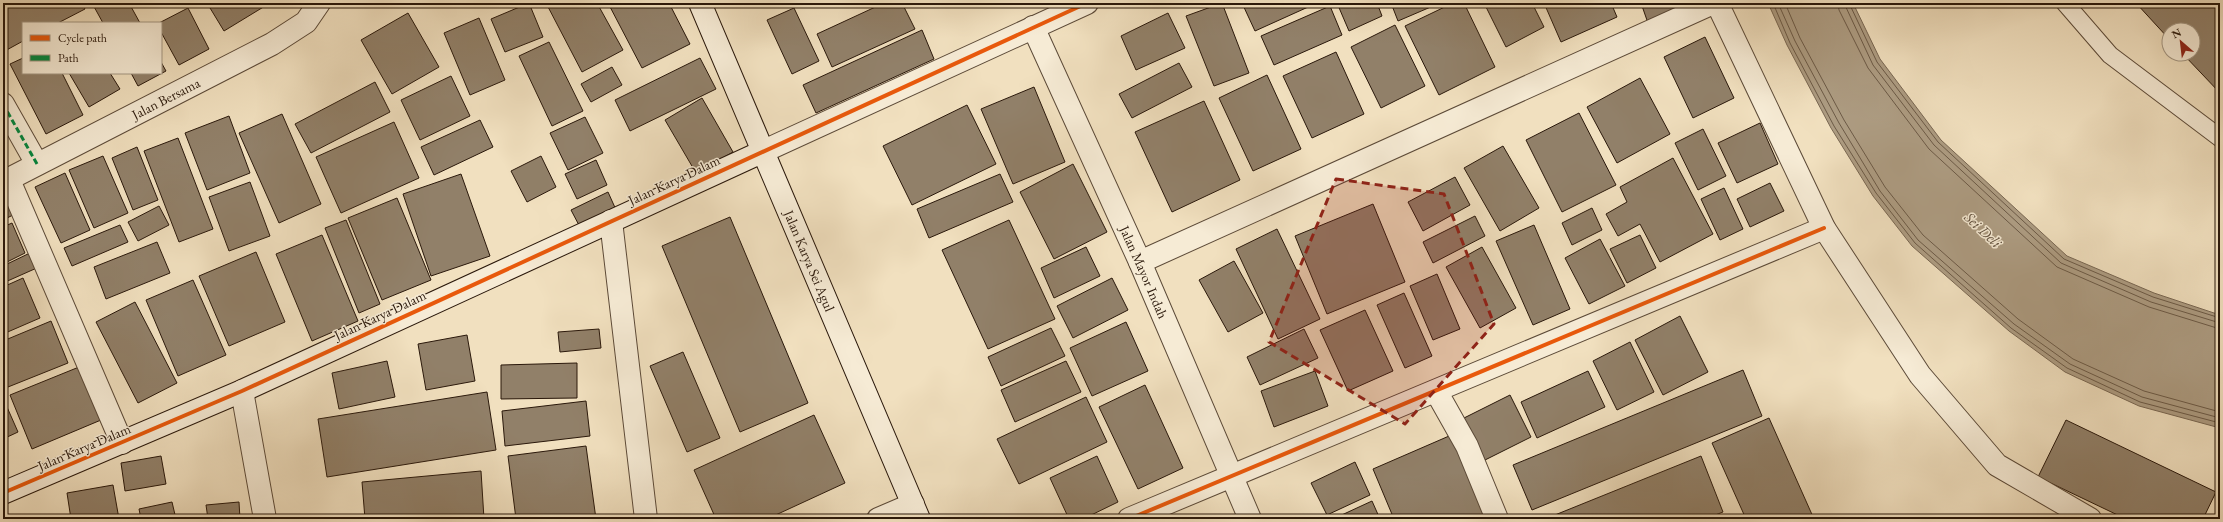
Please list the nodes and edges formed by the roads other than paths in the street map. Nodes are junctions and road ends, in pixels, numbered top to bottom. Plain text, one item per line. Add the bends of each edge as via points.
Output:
1 (319, 3) edge
2 (700, 3) edge
3 (1088, 3) edge
4 (1713, 3) edge
5 (1717, 3) edge
6 (2064, 3) edge
7 (1033, 27) junction
8 (3, 104) edge
9 (2220, 138) edge
10 (764, 151) junction
11 (37, 164) junction
12 (6, 181) edge
13 (611, 221) junction
14 (1824, 228) junction
15 (1140, 262) junction
16 (242, 391) junction
17 (1436, 391) junction
18 (122, 443) junction
19 (1231, 477) junction
20 (3, 493) edge
21 (916, 512) edge
22 (265, 519) edge
23 (646, 519) edge
24 (878, 519) edge
25 (1129, 519) edge
26 (1250, 519) edge
27 (1497, 519) edge
28 (2090, 519) edge

1 - 11 street, Jalan Bersama via 306,22 272,44
2 - 10 street, Jalan Karya Sei Agul
3 - 7 street, Jalan Karya Dalam
4 - 15 street
5 - 14 street
6 - 9 lane via 2110,55
7 - 10 street, Jalan Karya Dalam
7 - 15 street, Jalan Mayor Indah
8 - 11 street
10 - 13 street, Jalan Karya Dalam
10 - 21 street, Jalan Karya Sei Agul
11 - 12 street, Jalan Bersama
12 - 18 street
13 - 16 street, Jalan Karya Dalam
13 - 23 street
14 - 17 street
14 - 28 street via 1920,375 1997,465
15 - 19 street, Jalan Mayor Indah
16 - 18 street, Jalan Karya Dalam
16 - 22 street
17 - 19 street
17 - 27 street via 1467,446
18 - 20 street, Jalan Karya Dalam
19 - 25 street
19 - 26 street, Jalan Mayor Indah
21 - 24 street

